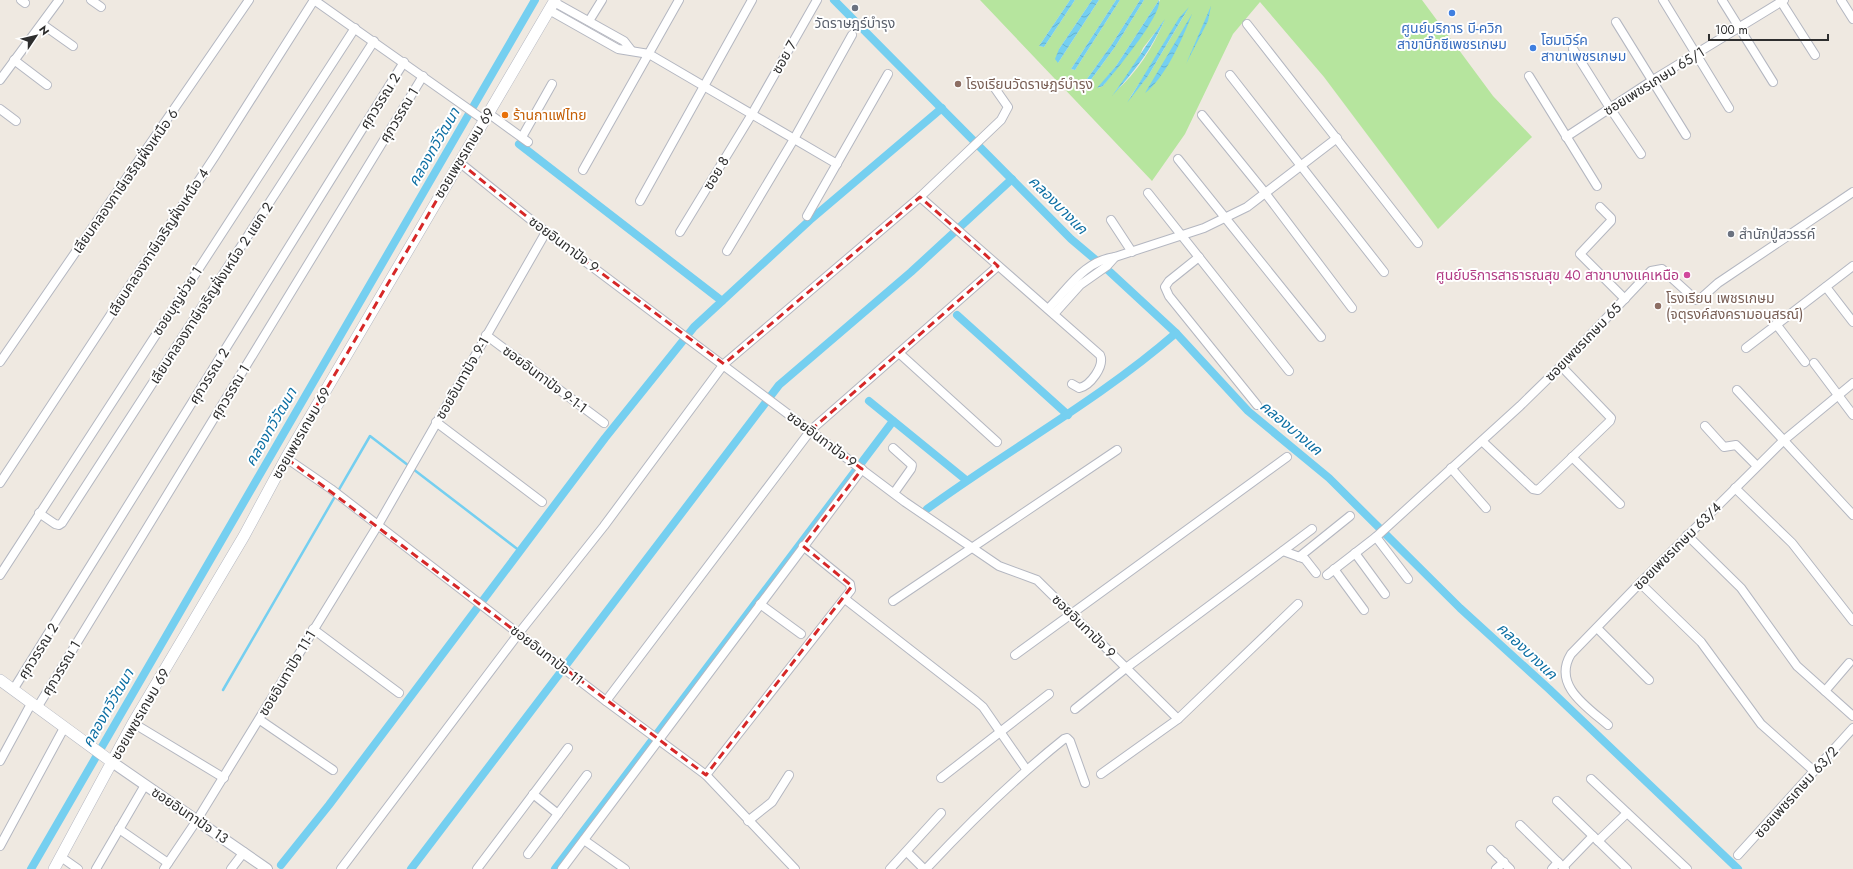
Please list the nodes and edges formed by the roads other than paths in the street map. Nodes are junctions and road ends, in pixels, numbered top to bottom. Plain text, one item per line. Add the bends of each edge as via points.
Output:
1 (59, 0) edge
2 (91, 0) edge
3 (249, 0) edge
4 (314, 0) edge
5 (602, 0) edge
6 (679, 0) edge
7 (752, 0) edge
8 (817, 0) edge
9 (1663, 0) edge
10 (1722, 0) edge
11 (1782, 0) edge
12 (1841, 0) edge
13 (553, 4) edge
14 (101, 7) dead end
15 (1853, 19) edge
16 (589, 21) junction
17 (1616, 22) dead end
18 (42, 24) junction
19 (1247, 24) dead end
20 (1740, 27) junction
21 (355, 28) junction
22 (852, 35) dead end
23 (374, 41) junction
24 (73, 46) dead end
25 (1573, 48) dead end
26 (631, 50) junction
27 (649, 54) junction
28 (1696, 55) junction
29 (1815, 55) dead end
30 (14, 60) junction
31 (404, 62) junction
32 (888, 74) dead end
33 (1230, 75) dead end
34 (423, 76) junction
35 (1529, 76) dead end
36 (0, 80) edge
37 (1653, 80) junction
38 (1773, 82) dead end
39 (552, 84) dead end
40 (47, 85) dead end
41 (704, 87) junction
42 (994, 87) dead end
43 (1610, 108) junction
44 (1729, 108) dead end
45 (0, 109) edge
46 (752, 114) junction
47 (1202, 115) dead end
48 (484, 116) junction
49 (16, 121) dead end
50 (1686, 135) dead end
51 (1566, 137) junction
52 (1337, 138) junction
53 (794, 139) junction
54 (1641, 154) dead end
55 (1178, 159) dead end
56 (459, 162) junction
57 (837, 164) junction
58 (1301, 166) junction
59 (583, 170) dead end
60 (1597, 186) dead end
61 (1853, 192) edge
62 (1148, 193) dead end
63 (1266, 194) junction
64 (920, 197) junction
65 (640, 201) dead end
66 (1600, 207) dead end
67 (807, 216) dead end
68 (1226, 218) junction
69 (1111, 220) dead end
70 (546, 232) junction
71 (680, 232) dead end
72 (1181, 235) junction
73 (1418, 243) dead end
74 (727, 251) dead end
75 (1132, 252) junction
76 (1115, 257) junction
77 (1199, 257) junction
78 (998, 266) junction
79 (1853, 266) edge
80 (1384, 272) dead end
81 (1078, 282) junction
82 (1826, 287) junction
83 (1625, 299) junction
84 (1352, 308) dead end
85 (1051, 312) junction
86 (1853, 322) edge
87 (1776, 324) junction
88 (486, 335) junction
89 (1321, 337) dead end
90 (1746, 348) dead end
91 (899, 353) junction
92 (0, 362) edge
93 (1805, 362) dead end
94 (1814, 363) dead end
95 (724, 364) junction
96 (1561, 366) junction
97 (1290, 371) dead end
98 (1853, 383) edge
99 (1072, 384) dead end
100 (1737, 390) dead end
101 (1838, 396) junction
102 (1257, 405) dead end
103 (1853, 415) edge
104 (436, 422) junction
105 (604, 423) dead end
106 (1705, 426) dead end
107 (810, 430) junction
108 (1783, 440) junction
109 (1482, 441) junction
110 (997, 442) dead end
111 (893, 448) dead end
112 (1117, 450) dead end
113 (1287, 457) dead end
114 (1572, 457) junction
115 (286, 458) junction
116 (1757, 466) junction
117 (862, 468) junction
118 (1450, 468) junction
119 (0, 483) edge
120 (1735, 488) junction
121 (894, 493) junction
122 (542, 502) dead end
123 (1620, 504) dead end
124 (1486, 508) dead end
125 (39, 513) junction
126 (1853, 515) edge
127 (1350, 516) dead end
128 (378, 525) junction
129 (1312, 529) dead end
130 (1687, 535) junction
131 (1376, 536) junction
132 (803, 546) junction
133 (972, 548) junction
134 (1283, 551) junction
135 (1355, 553) junction
136 (1299, 558) junction
137 (1334, 569) junction
138 (1316, 573) dead end
139 (0, 575) edge
140 (1326, 575) dead end
141 (1408, 579) dead end
142 (1640, 583) junction
143 (1385, 594) dead end
144 (845, 599) junction
145 (893, 601) dead end
146 (760, 604) junction
147 (1298, 604) dead end
148 (1364, 610) dead end
149 (1070, 613) junction
150 (1853, 621) edge
151 (1597, 628) junction
152 (313, 629) junction
153 (519, 633) junction
154 (801, 634) dead end
155 (1015, 655) dead end
156 (1849, 663) dead end
157 (1126, 668) junction
158 (0, 680) edge
159 (1649, 680) dead end
160 (13, 690) junction
161 (1825, 691) junction
162 (400, 693) dead end
163 (1050, 694) dead end
164 (606, 701) junction
165 (34, 706) junction
166 (1075, 709) dead end
167 (1853, 716) edge
168 (1178, 719) junction
169 (260, 720) junction
170 (134, 723) junction
171 (1608, 725) dead end
172 (64, 728) junction
173 (1853, 728) edge
174 (1000, 731) junction
175 (656, 738) junction
176 (4, 744) edge
177 (568, 748) dead end
178 (108, 760) junction
179 (0, 761) edge
180 (1026, 769) junction
181 (333, 770) dead end
182 (1814, 771) junction
183 (1101, 774) dead end
184 (587, 775) dead end
185 (706, 775) junction
186 (789, 775) dead end
187 (224, 778) junction
188 (941, 778) dead end
189 (1590, 779) dead end
190 (1085, 783) dead end
191 (145, 785) junction
192 (533, 794) junction
193 (1557, 801) dead end
194 (941, 813) dead end
195 (1627, 813) junction
196 (558, 814) junction
197 (197, 820) junction
198 (748, 821) junction
199 (1520, 826) dead end
200 (119, 829) junction
201 (1596, 839) junction
202 (584, 840) junction
203 (0, 846) edge
204 (1491, 850) dead end
205 (244, 852) junction
206 (907, 852) junction
207 (528, 854) dead end
208 (1738, 855) dead end
209 (62, 857) junction
210 (1504, 862) junction
211 (166, 866) edge
212 (1562, 866) edge
213 (54, 869) edge
214 (78, 869) edge
215 (96, 869) edge
216 (231, 869) edge
217 (267, 869) edge
218 (341, 869) edge
219 (477, 869) edge
220 (562, 869) edge
221 (625, 869) edge
222 (795, 869) edge
223 (890, 869) edge
224 (925, 869) edge
225 (1496, 869) edge
226 (1510, 869) edge
227 (1552, 869) edge
228 (1627, 869) edge
229 (1687, 869) edge

1 - 18 street
2 - 14 street
3 - 92 street, เลียบคลองภาษีเจริญฝั่งเหนือ 6
4 - 21 street
4 - 119 street, เลียบคลองภาษีเจริญฝั่งเหนือ 4 via 215,156
5 - 16 street
6 - 27 street
7 - 41 street
8 - 46 street, ซอย 7
9 - 28 street
10 - 20 street
11 - 20 street, ซอยเพชรเกษม 65/1
11 - 29 street
12 - 15 street
13 - 16 street
13 - 26 street via 618,50
13 - 48 main road, ซอยเพชรเกษม 69
16 - 26 street via 624,41
17 - 37 street
18 - 24 street
18 - 30 street
19 - 52 street
20 - 28 street, ซอยเพชรเกษม 65/1
20 - 38 street
21 - 23 street
21 - 125 street, ซอยบุญช่วย 1
22 - 53 street
23 - 31 street
23 - 125 street, เลียบคลองภาษีเจริญฝั่งเหนือ 2 แยก 2 via 62,523 55,524
25 - 43 street
26 - 27 street
27 - 41 street
27 - 59 street
28 - 37 street, ซอยเพชรเกษม 65/1
28 - 44 street
30 - 36 street
30 - 40 street
31 - 34 street
31 - 160 street, ศุภวรรณ 2
32 - 57 street
33 - 58 street
34 - 48 street via 467,108
34 - 165 street, ศุภวรรณ 1
35 - 51 street
37 - 43 street, ซอยเพชรเกษม 65/1
37 - 50 street
39 - 48 street via 525,139
41 - 46 street
41 - 65 street
42 - 64 street via 1008,107 1001,120
43 - 51 street, ซอยเพชรเกษม 65/1
43 - 54 street
45 - 49 street
46 - 53 street
46 - 71 street, ซอย 8
47 - 63 street
48 - 56 main road, ซอยเพชรเกษม 69
51 - 60 street
52 - 58 street
52 - 73 street
53 - 57 street
53 - 74 street
55 - 68 street
56 - 70 street, ซอยอินทาปัจ 9
56 - 115 main road, ซอยเพชรเกษม 69
57 - 67 street
58 - 63 street
58 - 80 street
61 - 83 street, ซอยเพชรเกษม 65 via 1718,283 1699,300 1660,269 1652,271
62 - 72 street
63 - 68 street
63 - 84 street
64 - 78 street
64 - 95 street
66 - 83 street via 1612,218 1580,254
68 - 72 street
68 - 89 street
69 - 75 street
70 - 88 street, ซอยอินทาปัจ 9-1
70 - 95 street, ซอยอินทาปัจ 9
72 - 75 street
72 - 77 street
75 - 76 street
76 - 81 street via 1107,266
76 - 81 street via 1102,259 1090,266
77 - 97 street
77 - 102 street via 1165,287 1169,296
78 - 85 street
78 - 91 street
79 - 82 street
81 - 85 street
82 - 86 street
82 - 87 street
83 - 96 street, ซอยเพชรเกษม 65
85 - 99 street via 1102,359 1101,366 1085,386 1078,388
87 - 90 street
87 - 93 street
88 - 104 street, ซอยอินทาปัจ 9-1
88 - 105 street, ซอยอินทาปัจ 9-1-1
91 - 107 street
91 - 110 street
94 - 101 street
95 - 107 street, ซอยอินทาปัจ 9
95 - 153 street via 604,526
96 - 109 street, ซอยเพชรเกษม 65
96 - 114 street via 1611,418
98 - 101 street, ซอยเพชรเกษม 63/4
100 - 108 street
101 - 103 street
101 - 108 street, ซอยเพชรเกษม 63/4
104 - 122 street
104 - 128 street, ซอยอินทาปัจ 9-1
106 - 116 street via 1724,446 1736,445
107 - 117 street, ซอยอินทาปัจ 9
107 - 164 street
108 - 116 street, ซอยเพชรเกษม 63/4
108 - 126 street
109 - 114 street via 1535,490
109 - 118 street, ซอยเพชรเกษม 65
111 - 121 street via 912,465
112 - 133 street
113 - 149 street
114 - 123 street
115 - 128 street, ซอยอินทาปัจ 11
115 - 170 main road, ซอยเพชรเกษม 69 via 244,536
116 - 120 street, ซอยเพชรเกษม 63/4
117 - 121 street, ซอยอินทาปัจ 9
117 - 132 street
118 - 124 street
118 - 131 street, ซอยเพชรเกษม 65
120 - 130 street, ซอยเพชรเกษม 63/4
120 - 150 street via 1792,543
121 - 133 street, ซอยอินทาปัจ 9
125 - 139 street, ซอยบุญช่วย 1
127 - 136 street
128 - 152 street, ซอยอินทาปัจ 11-1
128 - 153 street, ซอยอินทาปัจ 11
129 - 134 street
130 - 142 street, ซอยเพชรเกษม 63/4
130 - 161 street via 1741,588 1797,666
131 - 135 street, ซอยเพชรเกษม 65
131 - 141 street
132 - 144 street via 850,584 851,590
132 - 146 street
133 - 145 street
133 - 149 street, ซอยอินทาปัจ 9 via 999,566 1037,580
134 - 136 street
134 - 157 street
135 - 137 street, ซอยเพชรเกษม 65
135 - 143 street
136 - 138 street via 1309,562
137 - 140 street, ซอยเพชรเกษม 65
137 - 148 street
142 - 151 street, ซอยเพชรเกษม 63/4
142 - 182 street via 1701,642 1761,724
144 - 174 street via 976,701
144 - 185 street
146 - 154 street
146 - 175 street
147 - 168 street
149 - 155 street
149 - 157 street, ซอยอินทาปัจ 9
151 - 159 street
151 - 171 street, ซอยเพชรเกษม 63/4 via 1571,654 1566,663 1565,674 1575,695
152 - 162 street
152 - 169 street, ซอยอินทาปัจ 11-1
153 - 164 street, ซอยอินทาปัจ 11
153 - 218 street
156 - 161 street
157 - 166 street
157 - 168 street, ซอยอินทาปัจ 9
158 - 160 main road
160 - 165 main road
161 - 167 street
163 - 174 street
164 - 175 street, ซอยอินทาปัจ 11
165 - 172 main road
165 - 176 street, ศุภวรรณ 1
168 - 183 street
169 - 181 street
169 - 187 street, ซอยอินทาปัจ 11-1
170 - 178 main road, ซอยเพชรเกษม 69
170 - 187 street
172 - 178 main road
172 - 203 street
173 - 182 street, ซอยเพชรเกษม 63/2
174 - 180 street
174 - 188 street
175 - 185 street, ซอยอินทาปัจ 11
175 - 202 street
176 - 179 street, ศุภวรรณ 1
177 - 192 street
178 - 191 street, ซอยอินทาปัจ 13
178 - 209 main road, ซอยเพชรเกษม 69
180 - 190 street via 1067,738
180 - 224 street
182 - 208 street, ซอยเพชรเกษม 63/2
184 - 196 street
185 - 198 street, ซอยอินทาปัจ 11
186 - 198 street via 772,802
187 - 197 street, ซอยอินทาปัจ 11-1
189 - 195 street
191 - 197 street, ซอยอินทาปัจ 13
191 - 200 street
192 - 196 street
192 - 219 street
193 - 201 street
194 - 206 street
195 - 201 street
195 - 229 street
196 - 207 street
197 - 205 street, ซอยอินทาปัจ 13
197 - 211 street, ซอยอินทาปัจ 11-1
198 - 222 street, ซอยอินทาปัจ 11
199 - 212 street
200 - 211 street
200 - 215 street
201 - 212 street
201 - 228 street
202 - 220 street
202 - 221 street
204 - 210 street
205 - 216 street
205 - 217 street, ซอยอินทาปัจ 13
206 - 223 street
206 - 224 street
209 - 213 main road, ซอยเพชรเกษม 69
209 - 214 street
210 - 225 street
210 - 226 street
212 - 227 street

